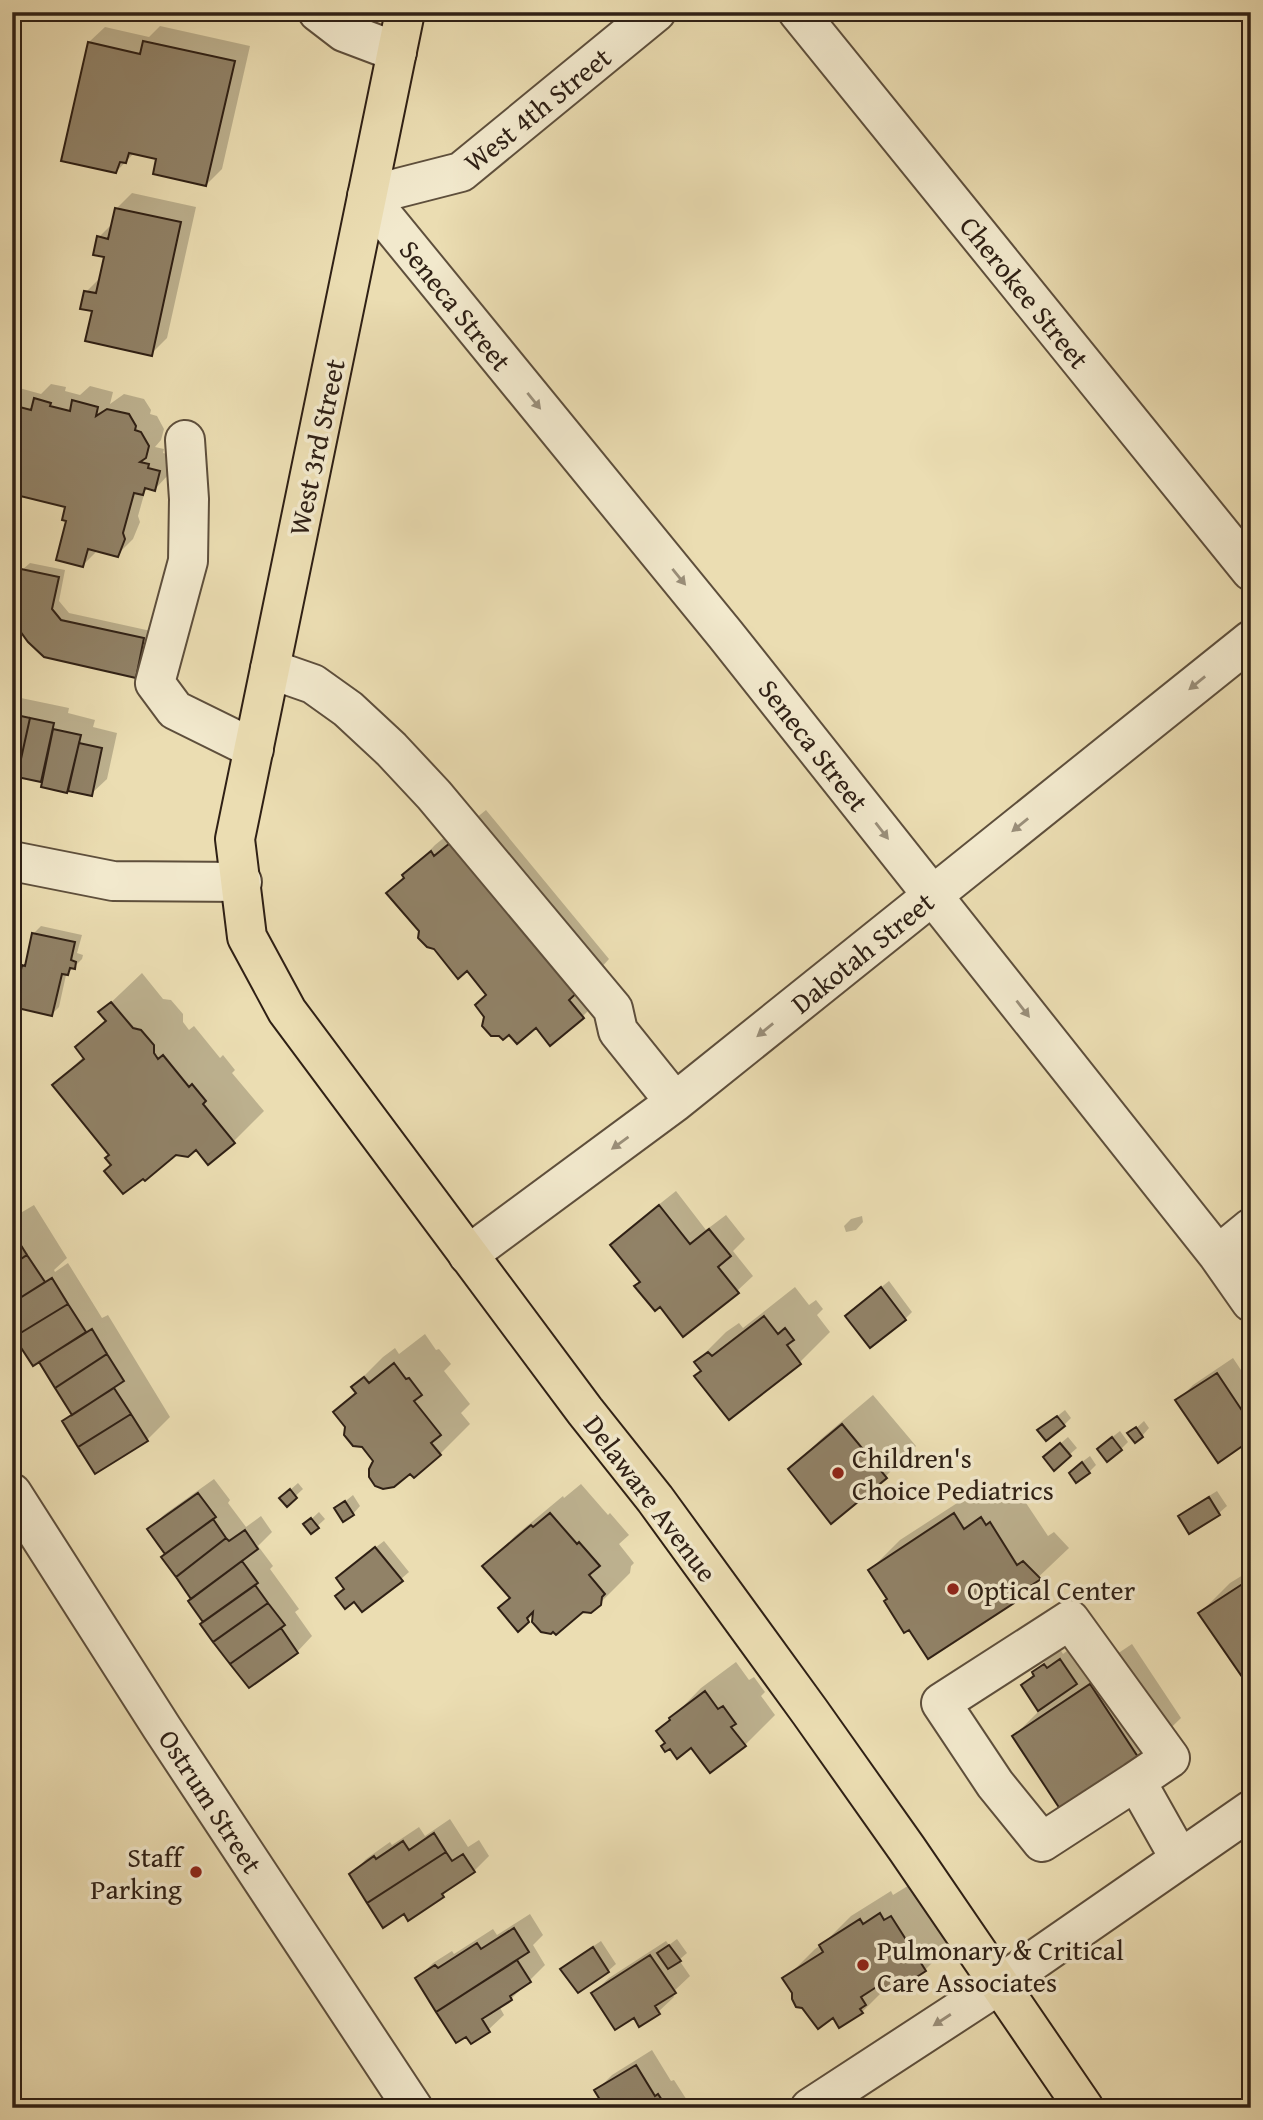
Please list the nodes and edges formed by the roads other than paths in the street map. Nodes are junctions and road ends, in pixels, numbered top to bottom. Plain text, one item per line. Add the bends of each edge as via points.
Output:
1 (318, 12) edge
2 (405, 12) edge
3 (656, 12) edge
4 (798, 12) edge
5 (397, 52) junction
6 (367, 196) junction
7 (185, 440) dead end
8 (1251, 571) edge
9 (1251, 640) edge
10 (270, 668) junction
11 (254, 749) junction
12 (12, 861) edge
13 (242, 882) junction
14 (933, 895) junction
15 (675, 1102) junction
16 (1251, 1228) edge
17 (468, 1255) junction
18 (1218, 1255) junction
19 (1251, 1302) edge
20 (12, 1493) edge
21 (1136, 1781) junction
22 (1251, 1810) edge
23 (1181, 1859) junction
24 (1000, 1984) junction
25 (413, 2108) edge
26 (810, 2108) edge
27 (1084, 2108) edge

1 - 5 street via 344,32
2 - 5 main road, West 3rd Street
3 - 6 street, West 4th Street via 461,173
4 - 8 street, Cherokee Street
5 - 6 main road, West 3rd Street
6 - 10 main road, West 3rd Street
6 -> 14 street, Seneca Street
7 - 11 street via 188,561 155,683 175,710
9 -> 14 street, Dakotah Street
10 - 11 main road, West 3rd Street
10 - 15 street via 313,684 348,709 434,795 613,1009 618,1031
11 - 13 main road, West 3rd Street via 235,839
12 - 13 street via 113,881
13 - 17 main road, Delaware Avenue via 247,937 287,1011
14 -> 15 street, Dakotah Street
14 -> 18 street, Seneca Street
15 -> 17 street, Dakotah Street
16 - 18 street
17 - 24 main road, Delaware Avenue via 655,1499
18 - 19 street, Seneca Street
20 - 25 street, Ostrum Street
21 - 21 street via 1170,1758 1070,1620 941,1703 995,1784 1042,1842
21 - 23 street
22 - 23 street
23 - 24 street
24 -> 26 street
24 - 27 main road, Delaware Avenue

